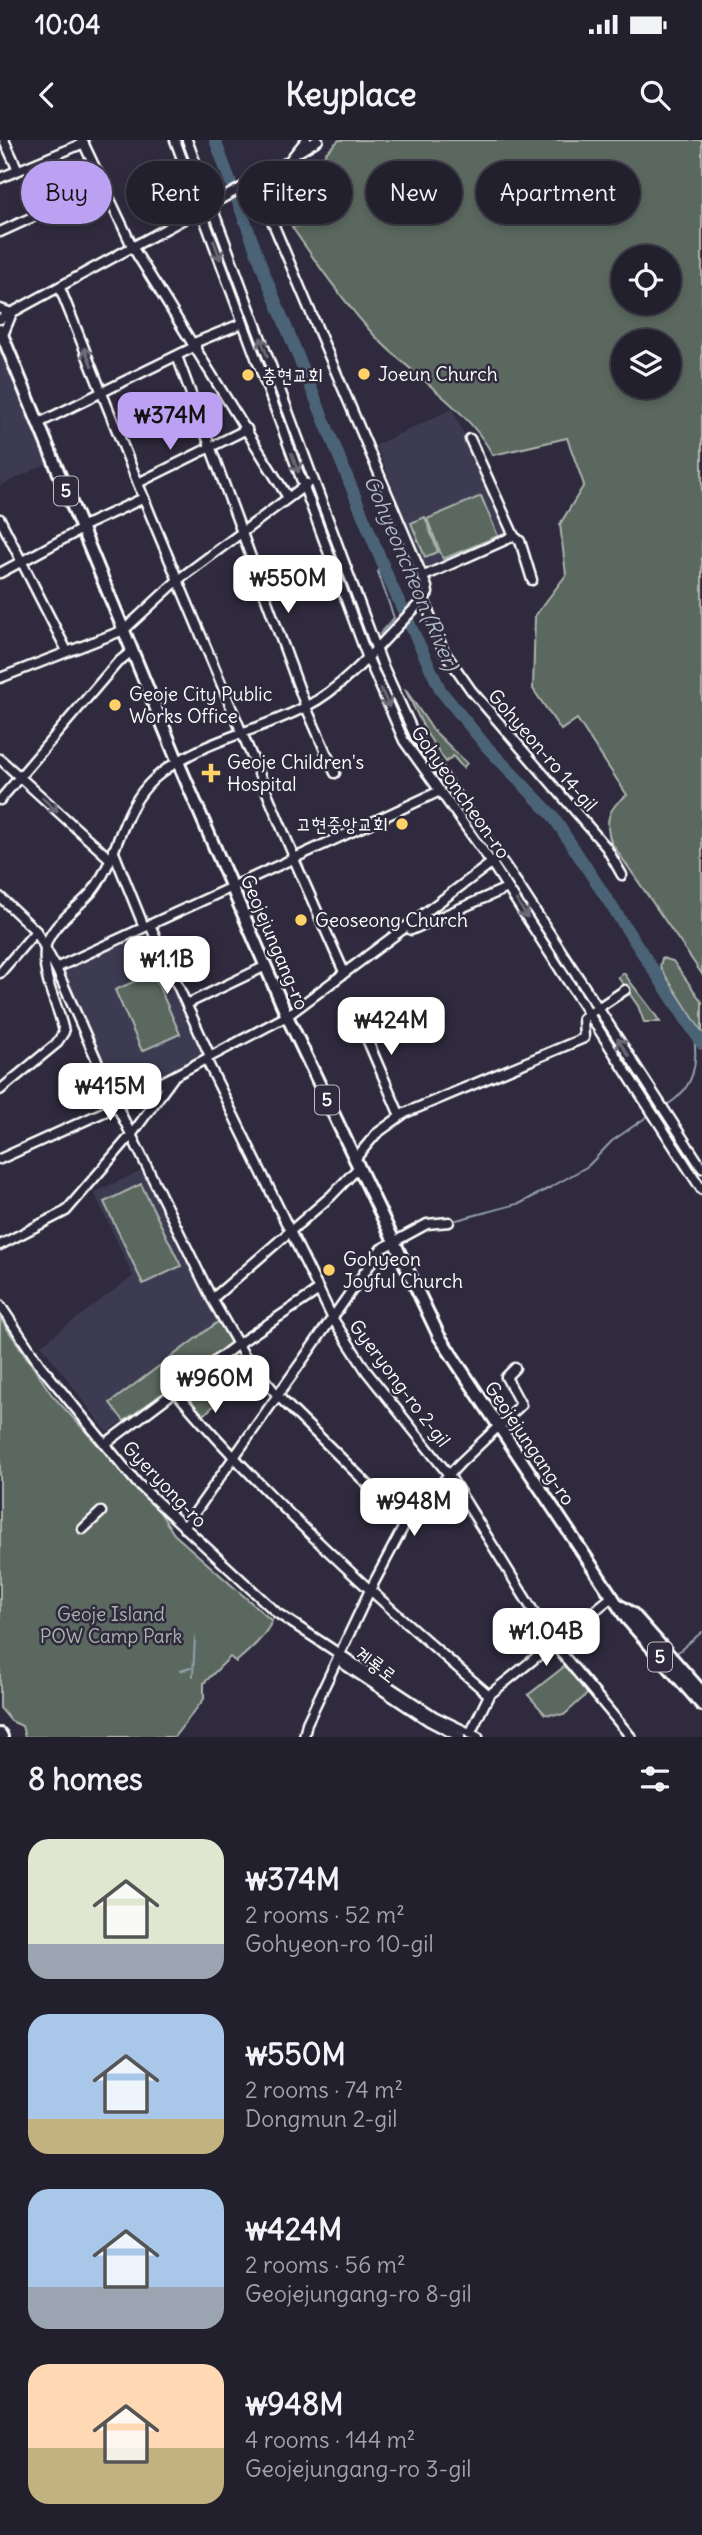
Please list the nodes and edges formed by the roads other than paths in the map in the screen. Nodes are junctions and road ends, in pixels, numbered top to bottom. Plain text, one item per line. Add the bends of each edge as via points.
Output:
1 (5, 140) edge
2 (175, 140) edge
3 (187, 140) edge
4 (306, 140) edge
5 (318, 140) edge
6 (83, 142) edge
7 (297, 152) junction
8 (92, 161) edge
9 (183, 161) edge
10 (196, 161) edge
11 (289, 161) edge
12 (18, 170) junction
13 (0, 178) edge
14 (112, 204) edge
15 (21, 222) edge
16 (177, 224) edge
17 (208, 224) edge
18 (222, 224) edge
19 (273, 224) edge
20 (0, 232) edge
21 (133, 248) junction
22 (60, 288) junction
23 (0, 309) edge
24 (12, 313) junction
25 (0, 319) edge
26 (243, 323) junction
27 (1, 335) edge
28 (195, 344) junction
29 (177, 356) junction
30 (103, 394) junction
31 (38, 424) junction
32 (247, 429) junction
33 (470, 439) dead end
34 (213, 448) junction
35 (314, 481) junction
36 (138, 483) junction
37 (303, 486) junction
38 (287, 496) junction
39 (144, 498) junction
40 (0, 519) edge
41 (81, 528) junction
42 (243, 533) junction
43 (514, 536) junction
44 (22, 561) junction
45 (0, 573) edge
46 (422, 577) junction
47 (179, 579) junction
48 (532, 580) dead end
49 (424, 599) junction
50 (124, 630) junction
51 (378, 644) junction
52 (67, 651) junction
53 (132, 651) junction
54 (367, 656) junction
55 (0, 678) edge
56 (306, 707) junction
57 (241, 733) junction
58 (0, 758) edge
59 (178, 762) junction
60 (335, 773) dead end
61 (19, 777) junction
62 (440, 791) junction
63 (0, 800) edge
64 (111, 855) junction
65 (293, 857) junction
66 (495, 860) junction
67 (622, 875) dead end
68 (231, 885) junction
69 (507, 888) junction
70 (0, 897) edge
71 (147, 926) junction
72 (36, 931) junction
73 (395, 937) junction
74 (45, 948) junction
75 (266, 966) junction
76 (56, 968) junction
77 (344, 972) junction
78 (0, 973) edge
79 (625, 990) dead end
80 (187, 1004) junction
81 (355, 1011) dead end
82 (593, 1011) junction
83 (287, 1016) junction
84 (208, 1058) junction
85 (174, 1076) junction
86 (0, 1090) edge
87 (117, 1106) junction
88 (400, 1116) junction
89 (132, 1134) junction
90 (0, 1159) edge
91 (357, 1163) junction
92 (702, 1168) edge
93 (702, 1190) edge
94 (449, 1222) dead end
95 (290, 1232) junction
96 (392, 1240) junction
97 (0, 1245) edge
98 (319, 1290) junction
99 (212, 1299) junction
100 (0, 1305) edge
101 (333, 1319) junction
102 (238, 1344) junction
103 (515, 1368) dead end
104 (175, 1391) junction
105 (279, 1397) junction
106 (497, 1428) junction
107 (105, 1444) junction
108 (233, 1457) junction
109 (449, 1475) junction
110 (102, 1512) dead end
111 (406, 1522) junction
112 (184, 1528) junction
113 (83, 1529) dead end
114 (369, 1591) junction
115 (613, 1596) junction
116 (622, 1607) junction
117 (553, 1643) junction
118 (339, 1655) junction
119 (702, 1692) edge
120 (489, 1695) junction
121 (702, 1705) edge
122 (474, 1736) edge
123 (304, 1737) edge
124 (460, 1737) edge
125 (631, 1737) edge

1 - 12 street
2 - 9 street, Gohyeoncheon-ro
3 - 10 street, Gohyeoncheon-ro
4 - 7 street
5 - 7 street
6 - 8 street
6 - 12 street
7 - 11 street
12 - 13 street
14 - 21 street
15 - 20 street
16 - 21 street
17 -> 26 street, Gohyeoncheon-ro
35 -> 18 street, Gohyeoncheon-ro
19 - 46 street, Gohyeon-ro 14-gil
21 - 22 street
21 - 28 street
22 - 24 street
30 -> 22 street
23 - 24 street
24 - 25 street
24 - 27 street
26 - 28 street
26 -> 37 street, Gohyeoncheon-ro
27 - 31 main road, Geojejungang-ro / 5
28 - 29 street
28 - 32 street
29 - 30 street
29 - 34 street
30 - 31 street
30 - 36 street
31 - 41 main road, Geojejungang-ro / 5
32 - 34 street
32 - 38 street
33 - 43 street
34 - 36 street
34 - 42 street
35 - 37 street
35 - 51 street, Gohyeoncheon-ro
36 - 39 street
37 - 38 street
37 - 54 street, Gohyeoncheon-ro
38 - 42 street
39 - 41 street
39 - 47 street
40 - 44 street
41 - 44 street
41 - 50 main road, Geojejungang-ro / 5
42 - 47 street
42 - 56 street
43 - 46 street
43 - 48 street via 520,541
44 - 45 street
44 - 52 street
46 - 49 street, Gohyeon-ro 14-gil via 428,591
47 - 50 street
47 - 57 street
49 - 51 street
49 - 67 street, Gohyeon-ro 14-gil via 443,650 471,690 575,809
50 - 52 street
50 - 53 main road, Geojejungang-ro / 5
51 - 54 street
51 - 66 street, Gohyeoncheon-ro via 415,736
52 - 55 street
53 - 59 main road, Geojejungang-ro / 5
53 - 61 street
54 - 56 street via 331,691
54 -> 62 street, Gohyeoncheon-ro via 404,741
56 - 57 street
56 - 60 street
57 - 59 street
57 - 65 street
58 - 61 street
59 - 64 street via 141,793
59 - 68 main road, Geojejungang-ro / 5
61 - 63 street
61 -> 64 street
62 - 65 street
62 - 66 street, Gohyeoncheon-ro
64 - 71 street, Gyeryong-ro 2-gil
64 - 74 street via 93,891 48,939
65 - 68 street
65 - 77 street
66 - 69 street, Gohyeoncheon-ro
66 - 73 street
66 - 82 street, Gohyeoncheon-ro
68 - 71 street
68 - 75 main road, Geojejungang-ro / 5
69 - 73 street
69 -> 82 street, Gohyeoncheon-ro
70 - 72 street
71 - 76 street
71 - 80 street, Gyeryong-ro 2-gil
72 - 74 street
72 - 78 street
73 - 77 street
74 - 76 street
74 - 86 street via 48,987 64,1032 56,1044
75 - 80 street
75 - 83 main road, Geojejungang-ro / 5
76 - 87 street
77 - 83 street
79 - 82 street
80 - 84 street, Gyeryong-ro 2-gil
81 - 88 street
82 - 88 street via 581,1020 584,1038
92 -> 82 street, Gohyeoncheon-ro
82 - 93 street, Gohyeoncheon-ro
83 - 84 street
83 - 91 main road, Geojejungang-ro / 5
84 - 85 street
84 - 95 street, Gyeryong-ro 2-gil
85 - 87 street
85 - 89 street
87 - 89 street
87 - 90 street
88 - 91 street via 376,1134
89 - 97 street via 66,1211
89 - 99 street
91 - 95 street
91 - 96 main road, Geojejungang-ro / 5
94 - 96 street via 427,1224
95 - 98 street, Gyeryong-ro 2-gil
95 - 99 street
96 - 101 street
96 - 106 main road, Geojejungang-ro / 5 via 439,1336
98 - 101 street, Gyeryong-ro 2-gil
98 - 102 street
99 - 102 street
100 - 107 street, Gyeryong-ro via 40,1365
101 - 105 street
101 - 109 street, Gyeryong-ro 2-gil via 367,1372
102 - 104 street
102 - 105 street
103 - 106 street via 506,1377 521,1405
104 - 107 street
104 - 108 street
105 - 108 street
105 - 111 street
106 - 109 street
106 - 115 main road, Geojejungang-ro / 5
107 - 112 street, Gyeryong-ro
108 - 112 street
108 - 114 street
109 - 111 street
109 - 117 street, Gyeryong-ro 2-gil
110 - 113 street
111 - 114 street
112 - 118 street, Gyeryong-ro via 277,1613
114 - 118 street
114 - 120 street
115 - 116 main road, Geojejungang-ro / 5
115 - 117 street
116 - 119 main road, Geojejungang-ro / 5
116 - 121 main road, Geojejungang-ro / 5 via 627,1619
117 - 120 street
117 - 125 street, Gyeryong-ro 2-gil
118 - 122 street, 계룡로
118 - 123 street
118 - 124 street, 계룡로 via 345,1665
120 - 122 street

